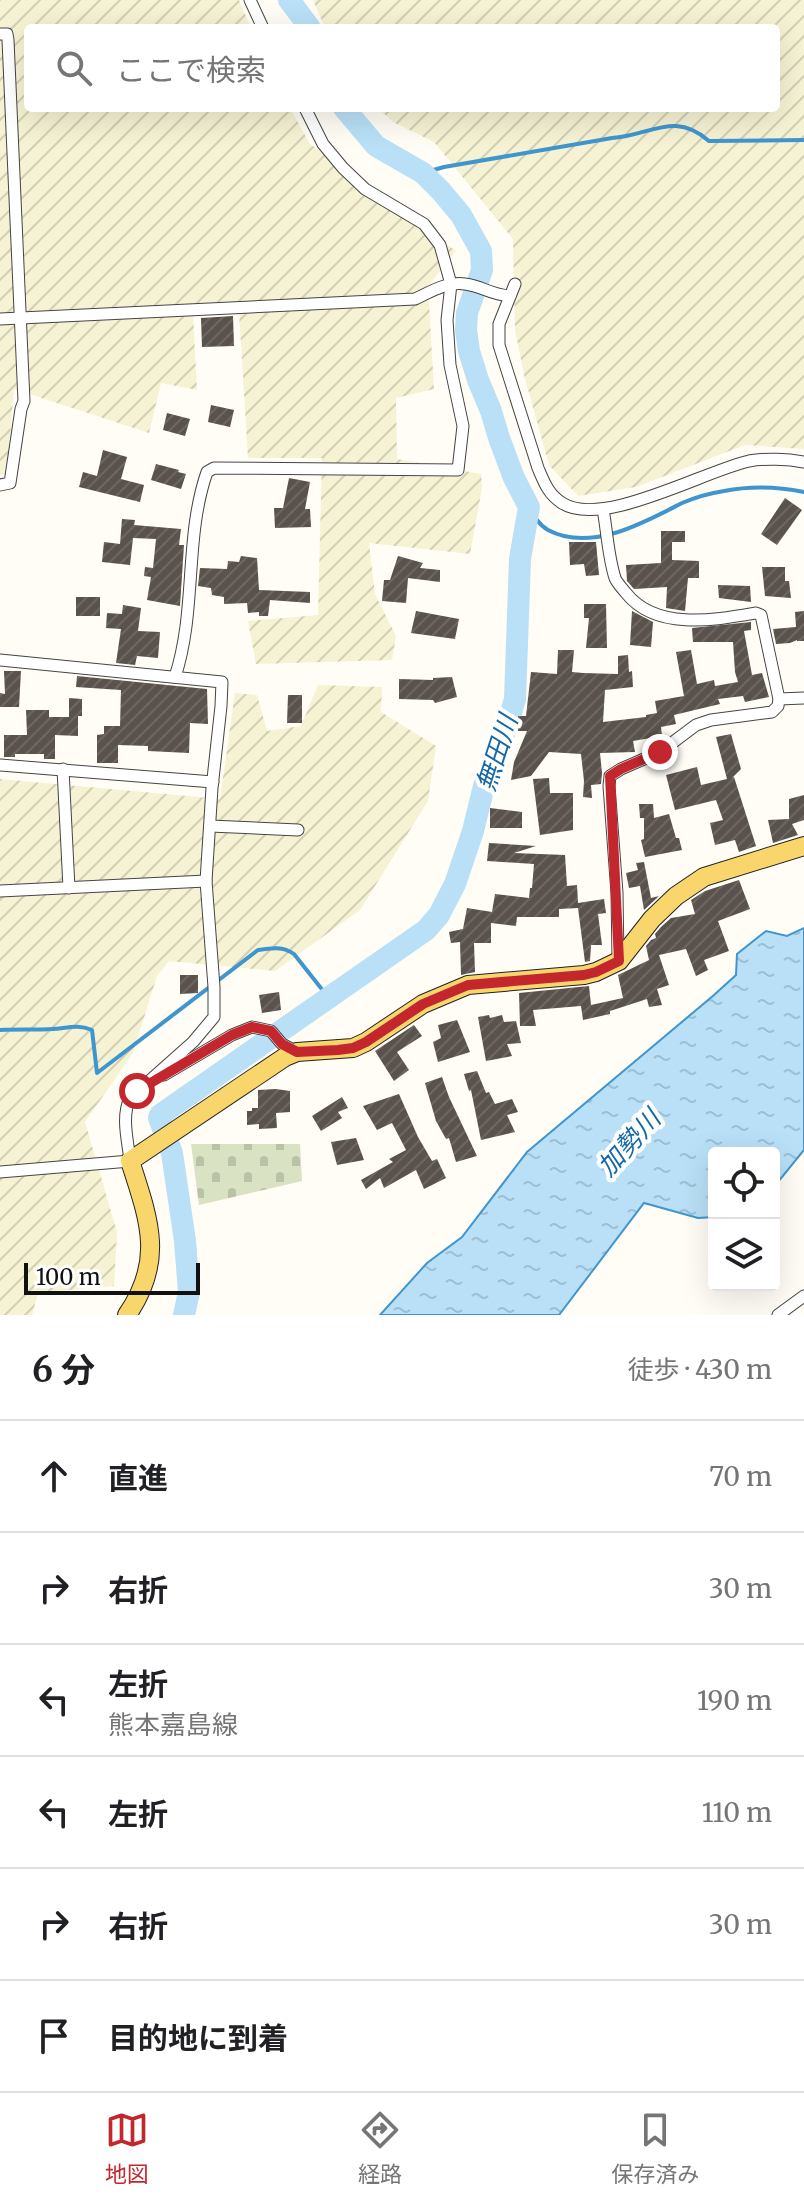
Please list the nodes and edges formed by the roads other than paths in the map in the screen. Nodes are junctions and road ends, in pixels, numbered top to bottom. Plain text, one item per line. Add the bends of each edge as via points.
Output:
1 (250, 0) edge
2 (261, 24) edge
3 (0, 34) edge
4 (307, 112) edge
5 (456, 284) junction
6 (515, 284) dead end
7 (506, 296) junction
8 (19, 318) junction
9 (0, 319) edge
10 (804, 462) edge
11 (0, 485) edge
12 (603, 509) junction
13 (0, 660) edge
14 (175, 677) junction
15 (804, 698) edge
16 (779, 699) junction
17 (0, 765) edge
18 (63, 769) junction
19 (213, 782) junction
20 (210, 826) junction
21 (298, 830) dead end
22 (804, 846) edge
23 (206, 881) junction
24 (69, 888) junction
25 (0, 891) edge
26 (619, 961) junction
27 (297, 1052) junction
28 (143, 1087) junction
29 (137, 1157) junction
30 (0, 1172) edge
31 (804, 1296) edge
32 (127, 1315) edge
33 (778, 1315) edge

1 - 2 street
3 - 8 street via 7,34
4 - 5 street via 343,168 365,189 424,224 440,245
5 - 7 street
5 - 8 street via 415,299
5 - 14 street via 447,320 463,426 458,470 207,472 200,491 184,650
6 - 7 street
7 - 12 street via 499,345 542,478 563,504
8 - 9 street
8 - 11 street via 24,401 10,483
10 - 12 street via 752,460
12 - 16 street via 616,580 633,602 675,620 761,615
13 - 14 street
14 - 19 street via 222,682
15 - 16 street
16 - 26 street via 772,712 696,725 660,752 610,776
17 - 18 street
18 - 19 street
18 - 24 street
19 - 20 street
20 - 21 street
20 - 23 street
22 - 26 main road via 704,877 652,919
23 - 24 street
23 - 28 street via 214,1017
24 - 25 street
26 - 27 main road via 584,975 468,985 423,1004 353,1048
27 - 28 street via 271,1031 252,1027
27 - 29 main road
28 - 29 street via 126,1107
29 - 30 street
29 - 32 main road via 150,1257 144,1286
31 - 33 street

